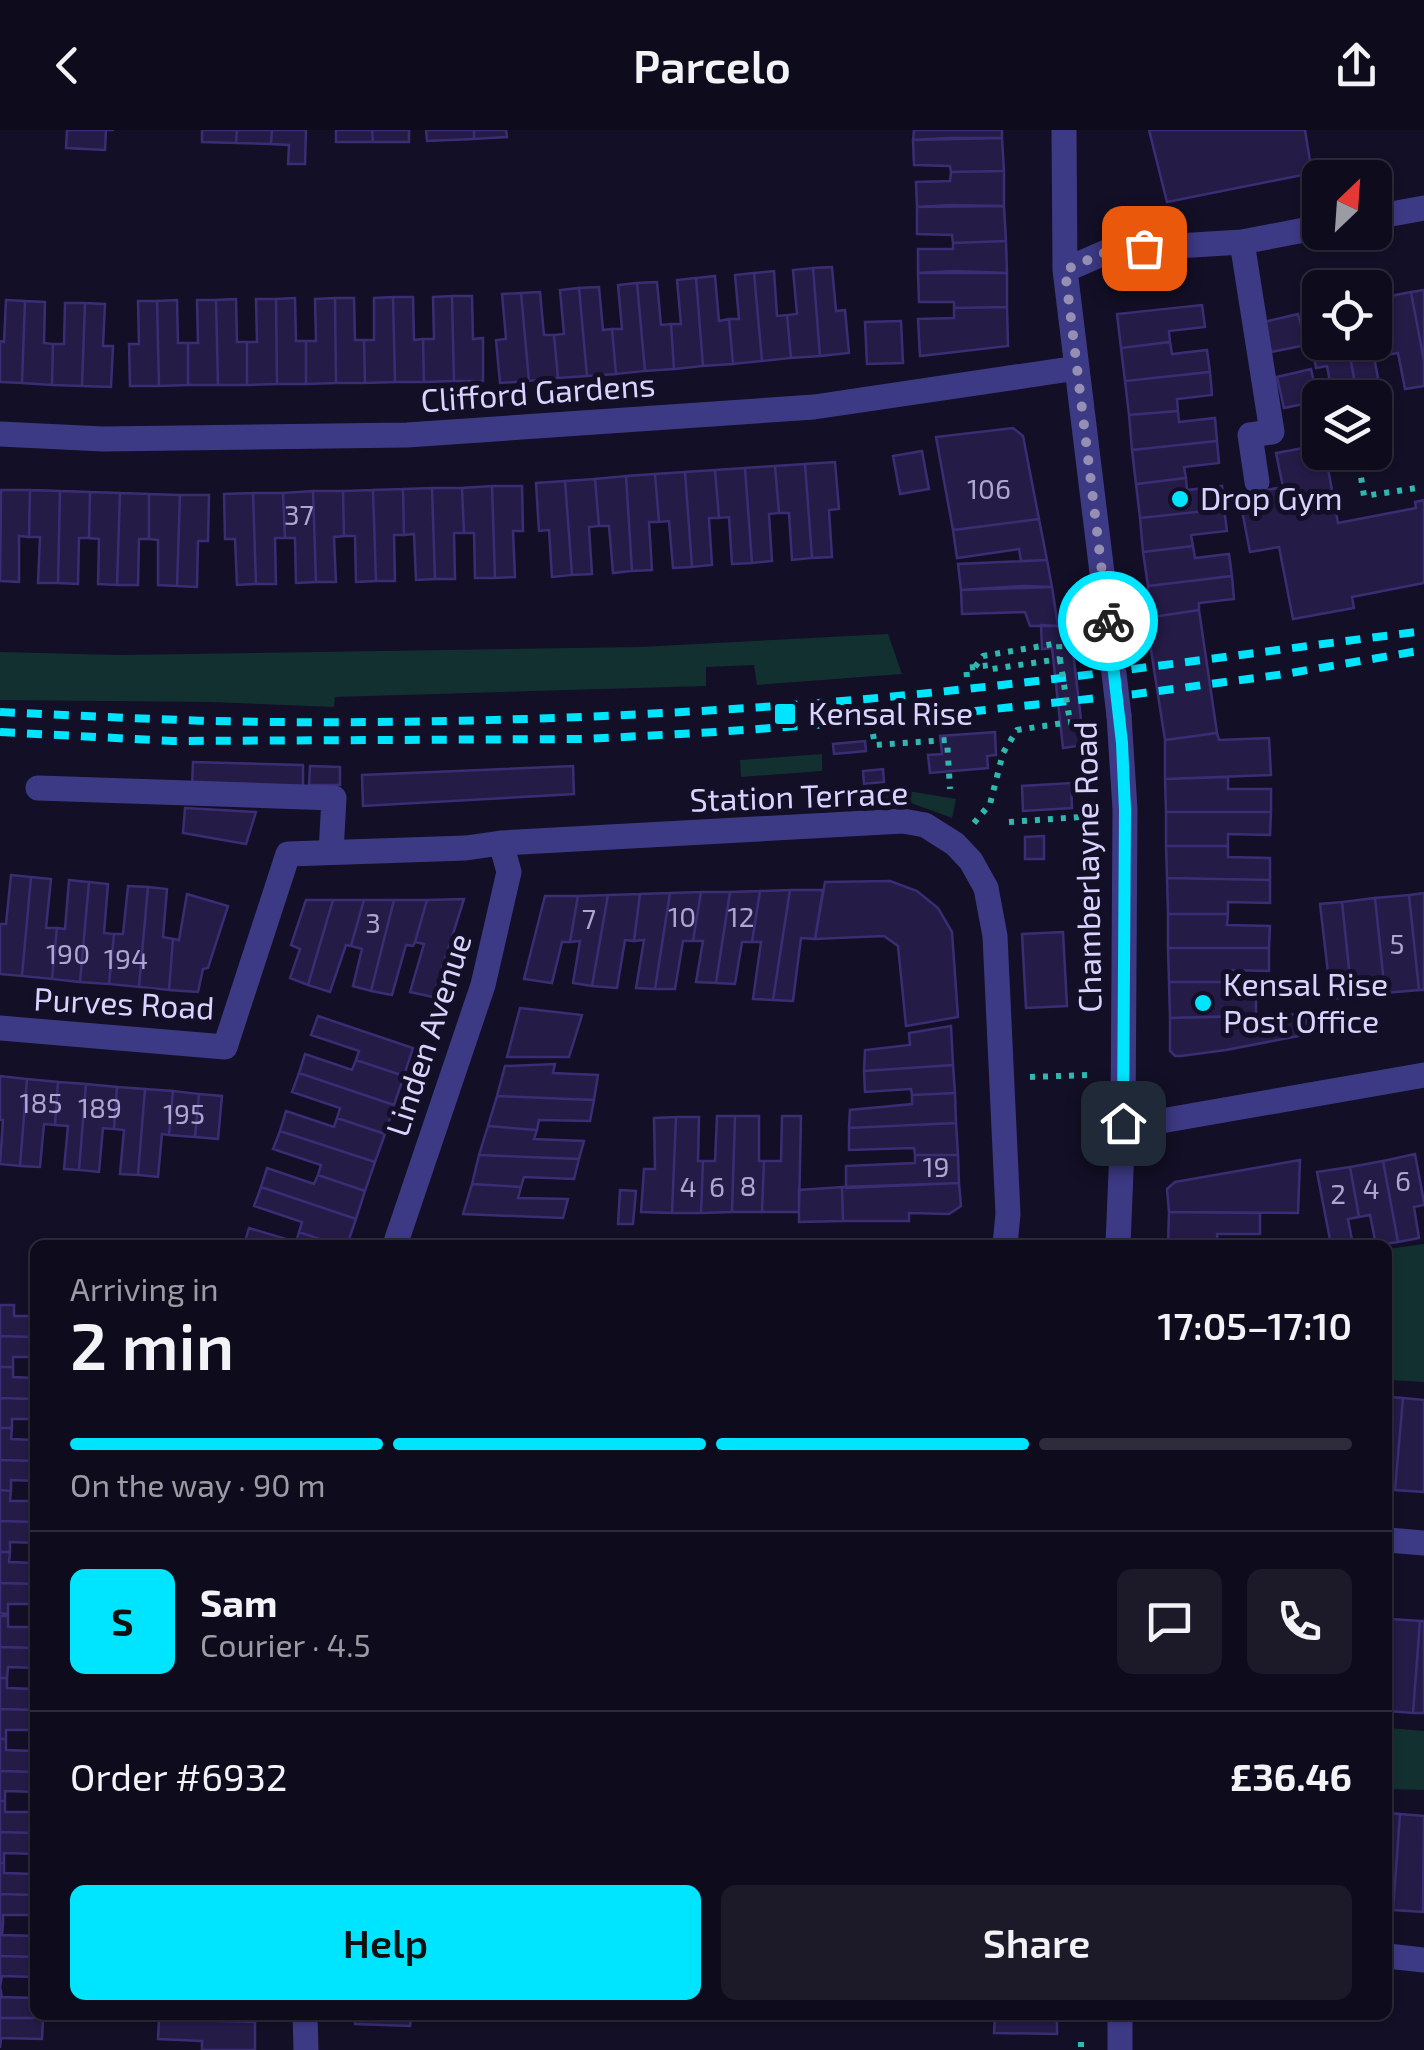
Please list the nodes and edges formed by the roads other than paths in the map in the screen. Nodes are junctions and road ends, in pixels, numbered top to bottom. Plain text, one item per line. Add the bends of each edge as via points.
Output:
1 (1064, 130) edge
2 (1424, 208) edge
3 (1392, 214) edge
4 (1302, 230) edge
5 (1242, 242) junction
6 (1065, 270) junction
7 (1077, 368) junction
8 (0, 434) edge
9 (1257, 482) dead end
10 (38, 788) dead end
11 (501, 843) junction
12 (331, 852) junction
13 (288, 854) joint
14 (0, 1028) edge
15 (1424, 1075) edge
16 (1123, 1123) junction
17 (398, 1240) edge
18 (1005, 1240) edge
19 (1118, 1240) edge
20 (1392, 1540) edge
21 (1424, 1543) edge
22 (1392, 1956) edge
23 (1424, 1960) edge
24 (305, 2020) edge
25 (1120, 2020) edge
26 (306, 2050) edge
27 (1120, 2050) edge

1 - 6 street, Chamberlayne Road
2 - 3 street
4 - 5 street
5 - 6 street via 1111,250
5 - 9 street via 1272,432 1250,435
6 - 7 street, Chamberlayne Road
7 - 8 street, Clifford Gardens via 814,406 407,435 103,440
7 - 16 street, Chamberlayne Road, bridge via 1122,743
10 - 12 street via 334,798
11 - 12 street, Station Terrace
11 - 17 street, Linden Avenue via 509,872 483,985
11 - 18 street, Station Terrace via 903,821 925,825 956,844 986,888 995,936
12 - 13 street, Station Terrace
13 - 14 street, Purves Road via 225,1047
15 - 16 street
16 - 19 street, Chamberlayne Road
20 - 21 street
22 - 23 street
24 - 26 street
25 - 27 street

